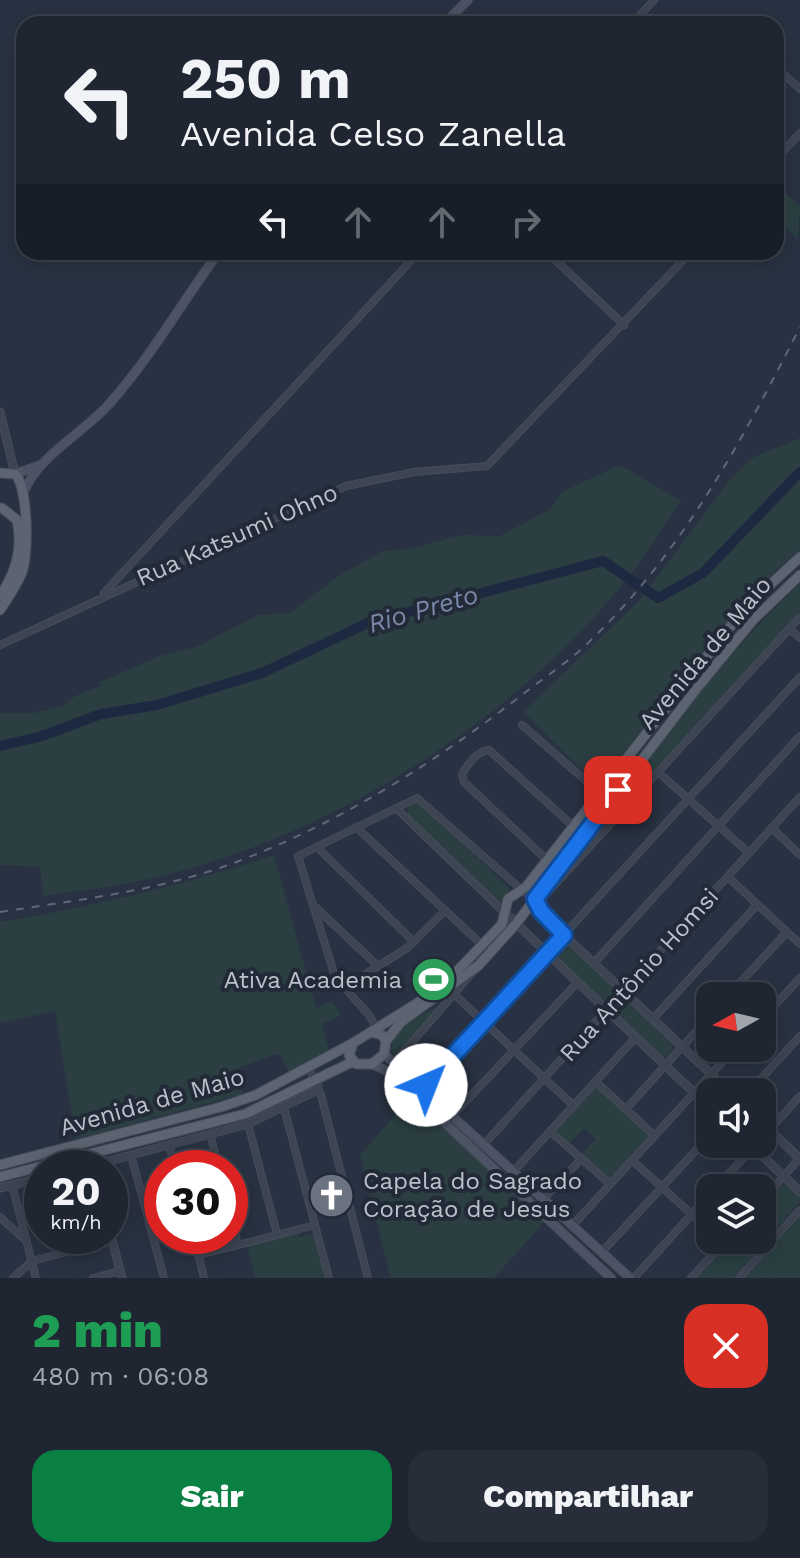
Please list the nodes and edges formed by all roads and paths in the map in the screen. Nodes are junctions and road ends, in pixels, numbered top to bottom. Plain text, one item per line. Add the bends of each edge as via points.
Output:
1 (468, 0) edge
2 (654, 0) edge
3 (452, 16) edge
4 (639, 16) edge
5 (784, 74) edge
6 (800, 89) edge
7 (800, 133) edge
8 (784, 150) edge
9 (213, 260) edge
10 (412, 260) edge
11 (555, 260) edge
12 (684, 260) edge
13 (624, 325) junction
14 (0, 412) edge
15 (41, 465) junction
16 (17, 470) junction
17 (0, 473) edge
18 (24, 493) junction
19 (1, 508) edge
20 (800, 557) edge
21 (800, 575) edge
22 (0, 596) edge
23 (99, 598) junction
24 (0, 610) edge
25 (800, 617) edge
26 (789, 629) junction
27 (800, 638) edge
28 (0, 645) edge
29 (800, 677) edge
30 (522, 725) dead end
31 (800, 736) edge
32 (658, 772) junction
33 (602, 789) junction
34 (618, 790) junction
35 (800, 797) edge
36 (687, 798) junction
37 (405, 803) junction
38 (396, 808) junction
39 (603, 810) junction
40 (406, 817) junction
41 (573, 826) junction
42 (719, 826) junction
43 (356, 827) junction
44 (772, 828) junction
45 (317, 847) junction
46 (749, 853) junction
47 (800, 855) edge
48 (547, 860) junction
49 (728, 877) junction
50 (522, 890) junction
51 (535, 899) junction
52 (311, 903) junction
53 (757, 905) junction
54 (445, 911) junction
55 (504, 912) junction
56 (515, 925) junction
57 (787, 932) junction
58 (564, 935) junction
59 (414, 942) junction
60 (800, 944) edge
61 (482, 945) junction
62 (547, 954) junction
63 (594, 963) junction
64 (378, 966) junction
65 (478, 966) junction
66 (800, 978) edge
67 (741, 982) edge
68 (577, 983) junction
69 (344, 988) junction
70 (623, 991) junction
71 (457, 992) junction
72 (360, 1004) junction
73 (776, 1004) edge
74 (606, 1010) junction
75 (653, 1019) junction
76 (386, 1022) junction
77 (485, 1023) junction
78 (374, 1031) junction
79 (696, 1032) edge
80 (800, 1036) edge
81 (635, 1038) junction
82 (386, 1041) junction
83 (353, 1043) junction
84 (682, 1047) junction
85 (515, 1050) junction
86 (384, 1054) junction
87 (352, 1062) junction
88 (722, 1062) edge
89 (394, 1063) junction
90 (372, 1064) junction
91 (665, 1066) junction
92 (309, 1068) junction
93 (710, 1074) junction
94 (544, 1078) junction
95 (714, 1078) edge
96 (762, 1078) edge
97 (595, 1081) junction
98 (316, 1083) junction
99 (419, 1092) junction
100 (693, 1093) junction
101 (696, 1096) edge
102 (800, 1096) edge
103 (573, 1105) junction
104 (284, 1108) junction
105 (626, 1109) junction
106 (452, 1116) junction
107 (776, 1122) edge
108 (248, 1124) junction
109 (550, 1131) junction
110 (210, 1134) junction
111 (776, 1135) edge
112 (655, 1136) junction
113 (127, 1138) junction
114 (169, 1145) junction
115 (480, 1149) junction
116 (171, 1150) edge
117 (214, 1150) edge
118 (696, 1150) edge
119 (131, 1155) junction
120 (128, 1156) edge
121 (742, 1158) edge
122 (766, 1158) edge
123 (581, 1159) junction
124 (800, 1159) edge
125 (633, 1161) junction
126 (0, 1165) edge
127 (513, 1172) junction
128 (728, 1174) edge
129 (783, 1176) junction
130 (0, 1177) edge
131 (24, 1182) edge
132 (610, 1184) junction
133 (776, 1184) edge
134 (12, 1185) junction
135 (0, 1188) edge
136 (662, 1188) junction
137 (800, 1192) edge
138 (540, 1203) junction
139 (696, 1210) edge
140 (800, 1210) edge
141 (692, 1214) junction
142 (0, 1217) edge
143 (696, 1218) edge
144 (315, 1225) junction
145 (572, 1226) junction
146 (24, 1230) edge
147 (277, 1234) junction
148 (24, 1238) edge
149 (248, 1242) edge
150 (602, 1252) junction
151 (30, 1254) edge
152 (54, 1254) edge
153 (116, 1254) edge
154 (203, 1254) edge
155 (712, 1254) edge
156 (199, 1255) joint
157 (32, 1261) junction
158 (121, 1274) edge
159 (13, 1278) edge
160 (36, 1278) edge
161 (93, 1278) edge
162 (164, 1278) edge
163 (204, 1278) edge
164 (329, 1278) edge
165 (368, 1278) edge
166 (611, 1278) edge
167 (632, 1278) edge
168 (691, 1278) edge
169 (739, 1278) edge

1 - 3 main road
2 - 4 street
5 - 6 street
7 - 8 street
9 - 15 main road via 128,382 84,430
10 - 23 street
11 - 13 street
12 - 13 street
13 - 23 street, Rua Katsumi Ohno via 487,466 414,472 346,486
14 - 16 street
15 - 16 main road
15 - 18 main road
16 - 17 main road
16 - 18 main road
18 - 19 main road via 14,508
18 - 24 main road via 26,558
19 - 22 main road via 17,520 19,545 16,566
20 - 33 main road, Avenida de Maio via 744,609
21 - 34 main road, Avenida de Maio via 753,620
23 - 28 street, Rua Katsumi Ohno
25 - 26 street
26 - 27 street
26 - 32 street
29 - 36 street
30 - 33 street
31 - 42 street
32 - 36 street
32 - 51 street via 549,891
33 - 34 main road
33 - 39 main road
33 - 41 main road, Avenida de Maio
34 - 39 main road, Avenida de Maio
35 - 44 street, Rua Antônio Homsi
36 - 42 street
36 - 58 street
37 - 38 street
37 - 40 street
37 - 50 street via 417,798
38 - 40 street
38 - 43 street
39 - 51 main road, Avenida de Maio
40 - 55 street
41 - 48 main road, Avenida de Maio
41 - 48 street via 489,750 462,775
42 - 46 street
42 - 63 street
43 - 45 street
43 - 54 street
44 - 46 street, Rua Antônio Homsi
44 - 47 street
45 - 52 street via 298,856
45 - 59 street
46 - 49 street, Rua Antônio Homsi
48 - 50 main road, Avenida de Maio
49 - 53 street
49 - 70 street, Rua Antônio Homsi
50 - 51 street
50 - 55 main road, Avenida de Maio via 508,899
51 - 56 main road, Avenida de Maio
51 - 58 street
52 - 64 street
52 - 69 street via 335,977
53 - 57 street
53 - 75 street
54 - 59 street
54 - 61 street
55 - 56 street
55 - 61 main road, Avenida de Maio via 502,924
56 - 62 street
56 - 65 main road, Avenida de Maio
57 - 60 street
57 - 67 street
58 - 62 street
58 - 63 street
59 - 64 street
61 - 76 main road, Avenida de Maio via 440,989
62 - 68 street
62 - 77 street
63 - 70 street
64 - 69 street
65 - 71 street
65 - 82 main road, Avenida de Maio via 401,1022
66 - 73 street
68 - 74 street
68 - 85 street
69 - 72 street
70 - 74 street, Rua Antônio Homsi
70 - 75 street
71 - 77 street
71 - 89 street
72 - 76 street
72 - 78 street
74 - 81 street
74 - 94 street, Rua Antônio Homsi
75 - 84 street
76 - 78 main road, Avenida de Maio
77 - 85 street
77 - 99 street
78 - 82 main road
78 - 83 main road
79 - 84 street
80 - 96 street
81 - 91 street
81 - 97 street
82 - 86 main road
83 - 87 main road
83 - 92 main road, Avenida de Maio
84 - 91 street
84 - 93 street
85 - 94 street
85 - 106 street
86 - 89 main road
86 - 90 main road
87 - 90 main road
87 - 98 main road, Avenida de Maio
88 - 93 street
89 - 99 main road
90 - 99 main road
91 - 100 street
91 - 105 street
92 - 98 street
92 - 113 main road, Avenida de Maio via 256,1095
93 - 95 street
93 - 100 street
94 - 103 street
94 - 115 street, Rua Antônio Homsi
97 - 103 street
97 - 105 street
98 - 104 street
98 - 113 main road, Avenida de Maio via 245,1114
98 - 165 street
99 - 106 main road
99 - 115 main road
100 - 101 street
100 - 112 street
102 - 107 street
103 - 109 street
104 - 108 street
104 - 144 street
105 - 112 street
106 - 115 main road
108 - 110 street
108 - 147 street
109 - 123 street
109 - 127 street
110 - 114 street
110 - 117 street
111 - 124 street
112 - 125 street
113 - 126 main road, Avenida de Maio
113 - 130 main road, Avenida de Maio
114 - 116 street
114 - 119 street
115 - 127 main road
115 - 138 main road
118 - 136 street
119 - 120 street
119 - 162 street
121 - 128 street
122 - 129 street
123 - 132 street
123 - 138 street
124 - 129 street
125 - 132 street
125 - 136 street
127 - 138 main road
129 - 133 street
129 - 137 street
131 - 134 street
132 - 145 street
134 - 135 street
134 - 146 street
136 - 141 street
136 - 150 street
138 - 145 main road
138 - 166 main road
139 - 141 street
140 - 169 street
141 - 143 street
141 - 167 street
142 - 148 street
144 - 147 street
144 - 164 street
145 - 150 main road
147 - 149 street
150 - 167 main road
151 - 157 street
152 - 157 street
153 - 158 street
154 - 156 street
155 - 168 street
156 - 163 street
157 - 159 street
157 - 160 street
158 - 161 street

